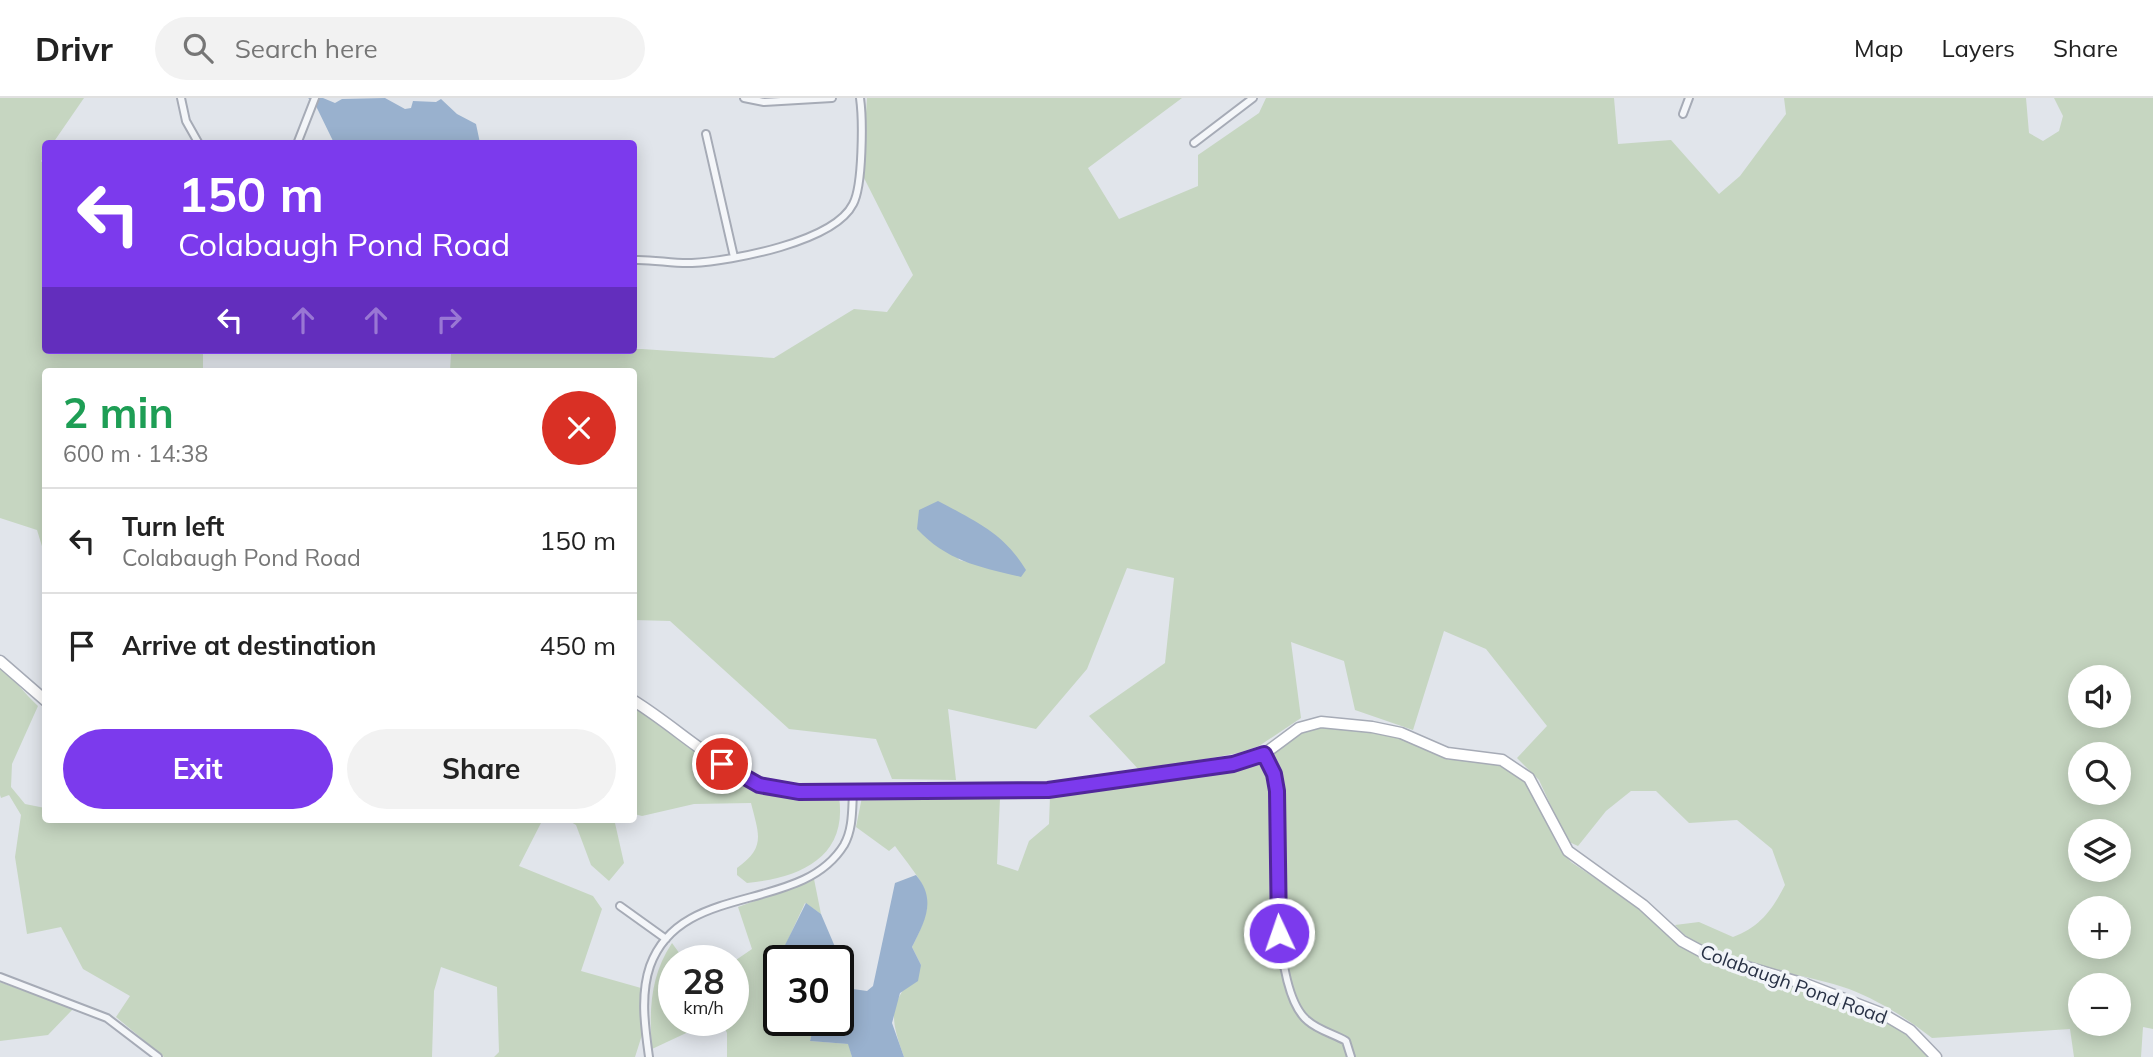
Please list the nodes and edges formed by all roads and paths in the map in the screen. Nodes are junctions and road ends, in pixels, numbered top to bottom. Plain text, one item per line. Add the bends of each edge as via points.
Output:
1 (181, 98) edge
2 (315, 98) edge
3 (832, 98) edge
4 (860, 98) edge
5 (1253, 98) edge
6 (1689, 98) edge
7 (744, 99) edge
8 (1684, 114) dead end
9 (706, 134) dead end
10 (197, 140) edge
11 (298, 140) edge
12 (1194, 143) dead end
13 (734, 257) junction
14 (637, 260) edge
15 (0, 661) edge
16 (42, 698) edge
17 (637, 703) edge
18 (1264, 754) junction
19 (853, 792) junction
20 (620, 906) dead end
21 (666, 939) junction
22 (0, 977) edge
23 (158, 1057) edge
24 (649, 1057) edge
25 (1351, 1057) edge
26 (1936, 1057) edge

1 - 10 street
2 - 11 street
3 - 7 street
4 - 13 street via 863,121 855,202 850,210 840,222 808,240
5 - 12 street
6 - 8 street
9 - 13 street
13 - 14 street via 691,264
15 - 16 street
17 - 19 street, Colabaugh Pond Road via 748,781 781,790
18 - 19 street, Colabaugh Pond Road via 1233,764 1048,790
18 - 25 street via 1277,791 1279,933 1292,998 1306,1021 1346,1041
18 - 26 street, Colabaugh Pond Road via 1299,728 1321,722 1401,733 1447,753 1510,763 1534,786 1568,851 1643,905 1682,941 1710,956 1808,985 1883,1014 1910,1030
19 - 21 street via 852,820 844,844 829,862 790,884 700,914
20 - 21 street
21 - 24 street via 650,968 645,995
22 - 23 street via 107,1017

